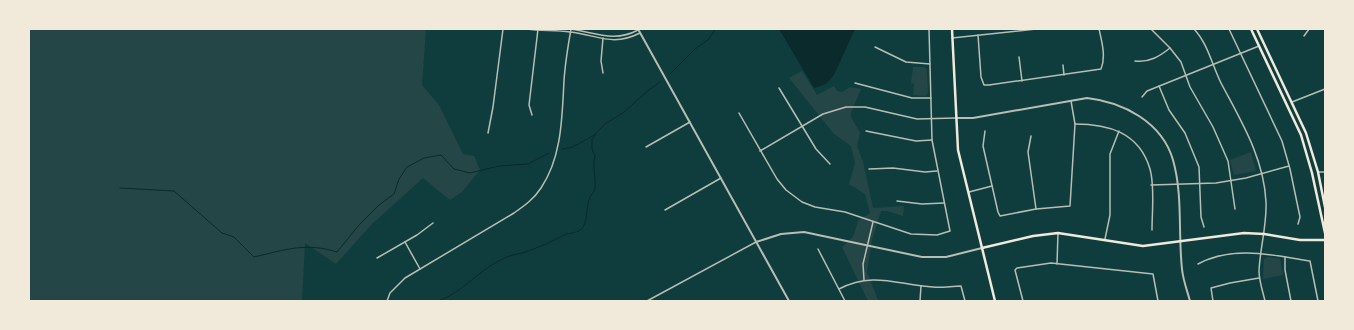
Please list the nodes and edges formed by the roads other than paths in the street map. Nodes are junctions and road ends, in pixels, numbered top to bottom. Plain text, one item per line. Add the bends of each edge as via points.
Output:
1 (503, 29) edge
2 (527, 29) edge
3 (929, 29) edge
4 (952, 29) edge
5 (1036, 29) edge
6 (1099, 29) edge
7 (1151, 29) edge
8 (1194, 29) edge
9 (1229, 29) edge
10 (1251, 29) edge
11 (1257, 29) edge
12 (1309, 29) edge
13 (537, 30) edge
14 (571, 30) edge
15 (638, 30) edge
16 (640, 33) junction
17 (978, 35) junction
18 (1304, 36) dead end
19 (603, 38) junction
20 (952, 38) junction
21 (1259, 46) junction
22 (875, 48) dead end
23 (1170, 48) junction
24 (1241, 54) junction
25 (1019, 57) dead end
26 (1135, 61) dead end
27 (930, 64) junction
28 (1063, 65) dead end
29 (1214, 66) junction
30 (603, 73) dead end
31 (1064, 75) junction
32 (1186, 76) junction
33 (1022, 81) junction
34 (855, 83) dead end
35 (1160, 86) junction
36 (779, 88) dead end
37 (1325, 89) edge
38 (1142, 97) dead end
39 (931, 98) junction
40 (1071, 101) junction
41 (1292, 102) junction
42 (739, 113) dead end
43 (532, 115) dead end
44 (956, 118) junction
45 (932, 119) junction
46 (690, 122) junction
47 (1075, 124) junction
48 (802, 126) junction
49 (866, 131) dead end
50 (985, 131) dead end
51 (1119, 131) junction
52 (488, 133) dead end
53 (1031, 136) dead end
54 (932, 140) junction
55 (646, 147) dead end
56 (760, 151) junction
57 (830, 164) dead end
58 (1289, 166) junction
59 (869, 169) dead end
60 (937, 170) junction
61 (1318, 172) junction
62 (1325, 172) edge
63 (1261, 174) junction
64 (721, 178) junction
65 (1231, 180) junction
66 (1151, 184) junction
67 (1177, 184) junction
68 (1201, 184) junction
69 (992, 186) junction
70 (968, 192) junction
71 (897, 201) dead end
72 (944, 203) junction
73 (1325, 207) edge
74 (1235, 208) dead end
75 (1036, 209) junction
76 (665, 210) dead end
77 (873, 222) junction
78 (433, 224) dead end
79 (1298, 224) dead end
80 (1204, 227) dead end
81 (1152, 230) dead end
82 (1325, 233) edge
83 (1058, 234) junction
84 (1264, 234) junction
85 (1105, 240) junction
86 (1325, 240) edge
87 (405, 242) junction
88 (756, 242) junction
89 (1180, 243) junction
90 (867, 245) junction
91 (982, 248) junction
92 (818, 249) dead end
93 (1262, 253) junction
94 (1285, 257) junction
95 (377, 258) dead end
96 (1057, 264) junction
97 (1198, 264) dead end
98 (420, 269) junction
99 (1260, 278) junction
100 (864, 280) junction
101 (921, 286) junction
102 (839, 289) junction
103 (387, 301) edge
104 (647, 301) edge
105 (788, 301) edge
106 (845, 301) edge
107 (920, 301) edge
108 (965, 301) edge
109 (995, 301) edge
110 (1023, 301) edge
111 (1158, 301) edge
112 (1190, 301) edge
113 (1213, 301) edge
114 (1265, 301) edge
115 (1291, 301) edge
116 (1318, 301) edge

1 - 52 street
2 - 13 street
3 - 27 street
4 - 20 main road
5 - 17 street
6 - 31 street via 1103,48 1101,69
7 - 23 street
8 - 29 street via 1207,48
9 - 24 street
10 - 21 main road
11 - 41 main road
12 - 18 street
13 - 14 street
13 - 43 street via 529,105
14 - 19 street
14 - 98 street via 564,80 564,104 555,158 540,190 528,203
15 - 16 street
15 - 19 street via 620,37
16 - 19 street via 622,40
16 - 46 street
17 - 20 street
17 - 33 street via 981,77 984,85
19 - 30 street
20 - 44 main road
21 - 24 street
21 - 82 main road via 1305,145
22 - 27 street via 906,62
23 - 26 street via 1161,55 1143,62
23 - 32 street via 1181,62
24 - 29 street
24 - 58 street via 1274,125
25 - 33 street
27 - 39 street
28 - 31 street
29 - 32 street
29 - 63 street via 1248,136
31 - 33 street
32 - 35 street
32 - 65 street via 1195,98 1213,127 1228,162
34 - 39 street via 912,98
35 - 38 street via 1148,90
35 - 68 street via 1169,110 1185,133 1197,161
36 - 48 street
37 - 41 street
39 - 45 street
40 - 44 street via 973,118
40 - 47 street
40 - 67 street via 1087,98 1102,100 1121,105 1138,115 1162,140 1172,159
41 - 61 main road via 1306,133
42 - 56 street
44 - 45 street
44 - 70 main road via 958,150
45 - 48 street via 905,118 865,107 851,106 831,110
45 - 54 street
46 - 55 street
46 - 64 street
47 - 51 street via 1096,124
47 - 75 street via 1070,206
48 - 56 street
48 - 57 street via 816,149
49 - 54 street via 916,141
50 - 69 street via 984,146
51 - 66 street via 1143,154 1149,168
51 - 85 street via 1110,154 1110,215
53 - 75 street via 1028,152
54 - 60 street
56 - 77 street via 786,190 802,202 845,212
58 - 63 street
58 - 79 street via 1300,217
59 - 60 street via 893,168 925,172
60 - 72 street
61 - 62 street
61 - 73 main road
63 - 65 street
63 - 84 street via 1266,202
64 - 76 street
64 - 88 street
65 - 68 street
65 - 74 street
66 - 67 street
66 - 81 street
67 - 68 street
67 - 89 street
68 - 80 street via 1201,217
69 - 70 street
69 - 75 street via 1000,216
70 - 91 main road
71 - 72 street
72 - 77 street via 950,231 937,235 917,235
77 - 90 street
78 - 87 street
83 - 85 main road
83 - 91 main road via 1033,236
83 - 96 street
84 - 86 main road via 1300,240
84 - 89 main road via 1244,233
84 - 93 street
85 - 89 main road via 1143,246
87 - 95 street
87 - 98 street
88 - 90 street via 782,234 804,232
88 - 104 street
88 - 105 street
89 - 112 street via 1182,269
90 - 91 street via 922,257 946,256
90 - 100 street via 862,264
91 - 109 main road
92 - 102 street
93 - 94 street
93 - 97 street via 1209,258
93 - 99 street
94 - 115 street
94 - 116 street via 1310,261
96 - 110 street via 1039,263 1015,270
96 - 111 street via 1153,274
98 - 103 street via 405,278 390,293
99 - 113 street via 1211,288
99 - 114 street
100 - 101 street via 888,280
100 - 102 street
101 - 107 street
101 - 108 street via 961,286
102 - 106 street

